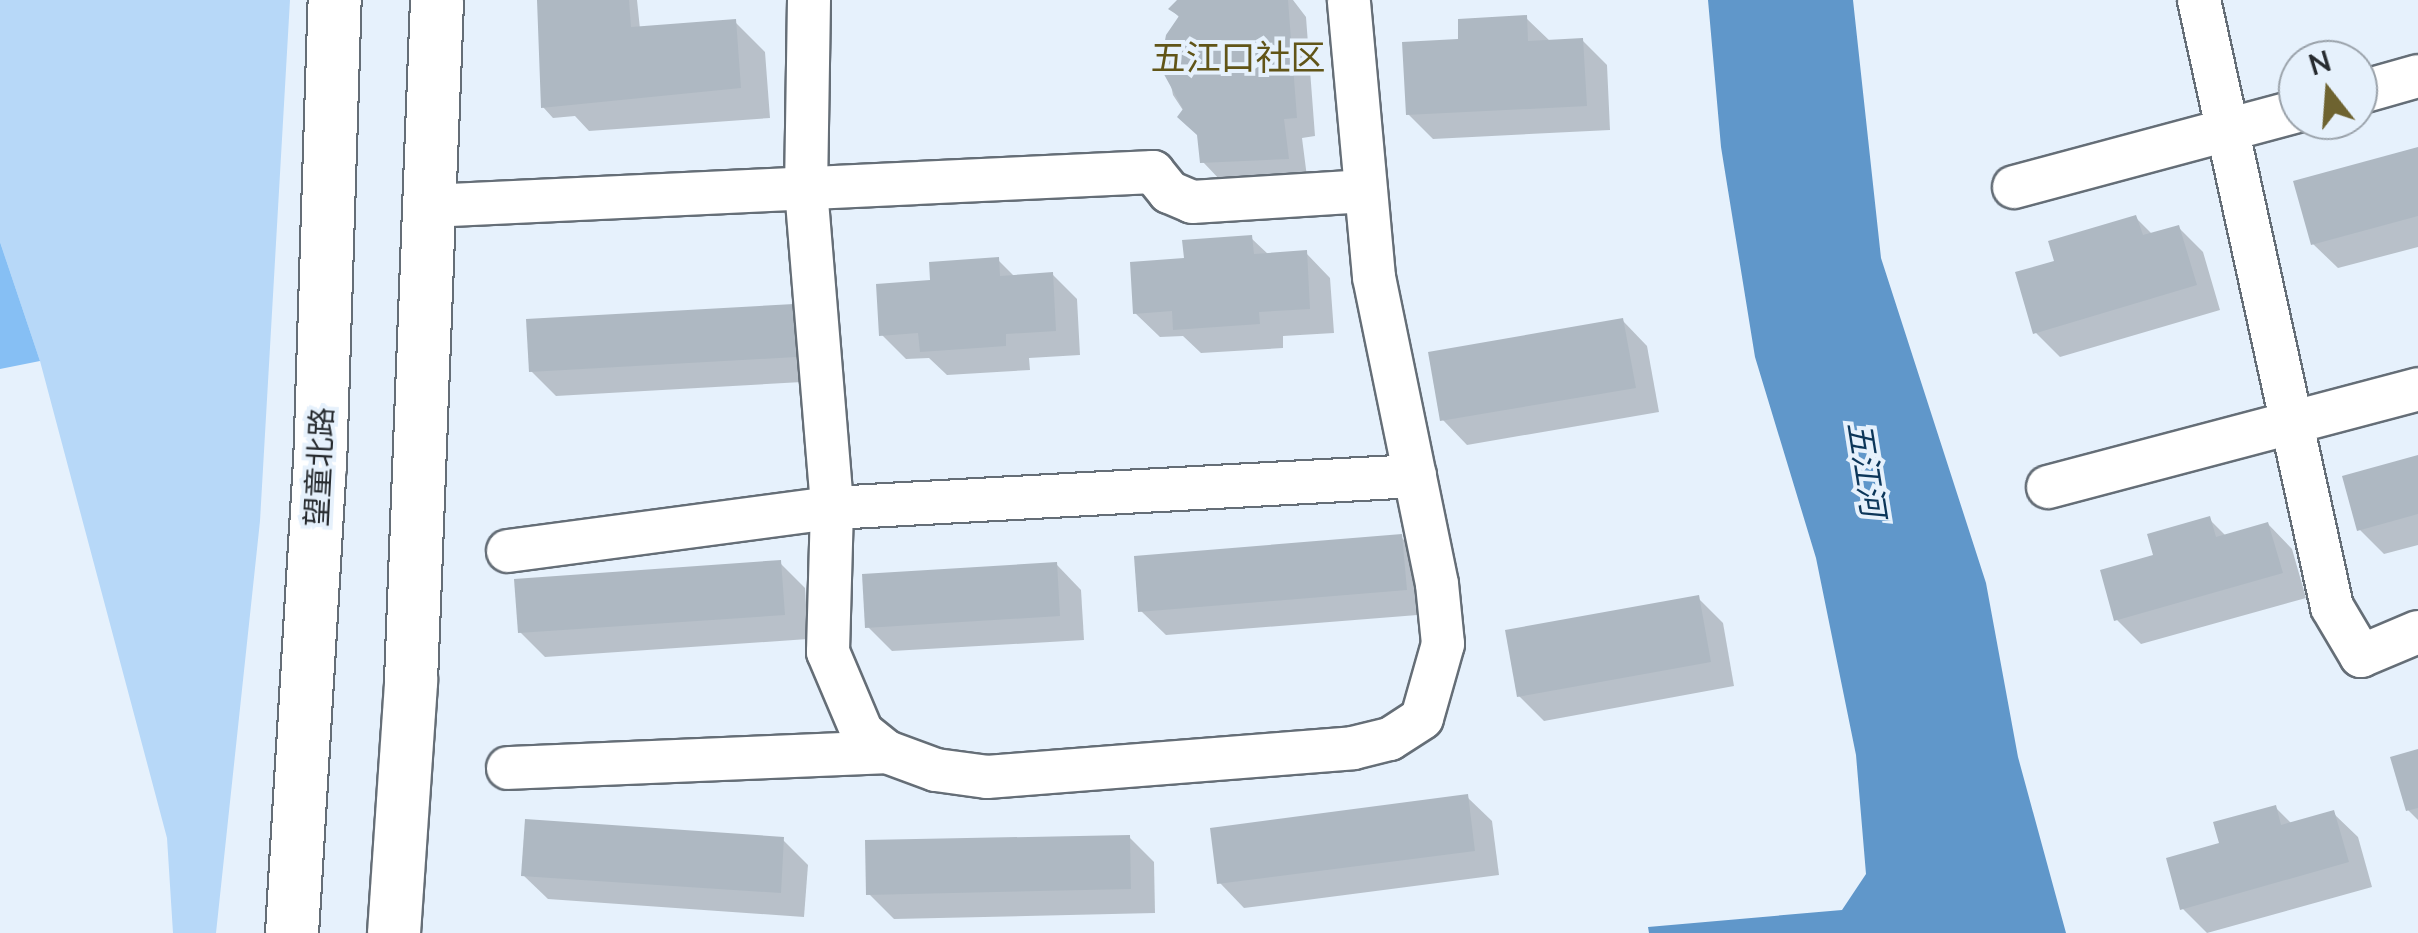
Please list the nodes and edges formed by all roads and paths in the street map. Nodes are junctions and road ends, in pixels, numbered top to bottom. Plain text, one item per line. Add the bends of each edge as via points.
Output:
1 (335, 0) edge
2 (436, 0) edge
3 (809, 0) edge
4 (1349, 0) edge
5 (2199, 0) edge
6 (2418, 76) edge
7 (2378, 87) edge
8 (2278, 117) edge
9 (2227, 131) junction
10 (2014, 188) dead end
11 (806, 189) junction
12 (1366, 191) junction
13 (429, 206) junction
14 (2418, 389) edge
15 (2290, 421) junction
16 (1416, 476) junction
17 (2048, 487) dead end
18 (832, 508) junction
19 (508, 550) dead end
20 (2418, 632) edge
21 (888, 752) junction
22 (508, 768) dead end
23 (292, 933) edge
24 (394, 933) edge

1 - 23 main road, 望童北路 via 320,467
2 - 13 main road
3 - 11 lane
4 - 12 lane
5 - 9 lane
6 - 7 lane
8 - 9 lane
9 - 10 lane
9 - 15 lane
11 - 12 lane via 1153,172 1169,192 1192,202
11 - 13 lane
11 - 18 lane
12 - 16 lane via 1374,277
13 - 24 main road
14 - 15 lane
15 - 17 lane
15 - 20 lane via 2332,607 2360,656
16 - 18 lane
16 - 21 lane via 1443,644 1422,718 1390,739 1353,748 987,778 936,770
18 - 19 lane
18 - 21 lane via 828,652 862,732
21 - 22 lane

